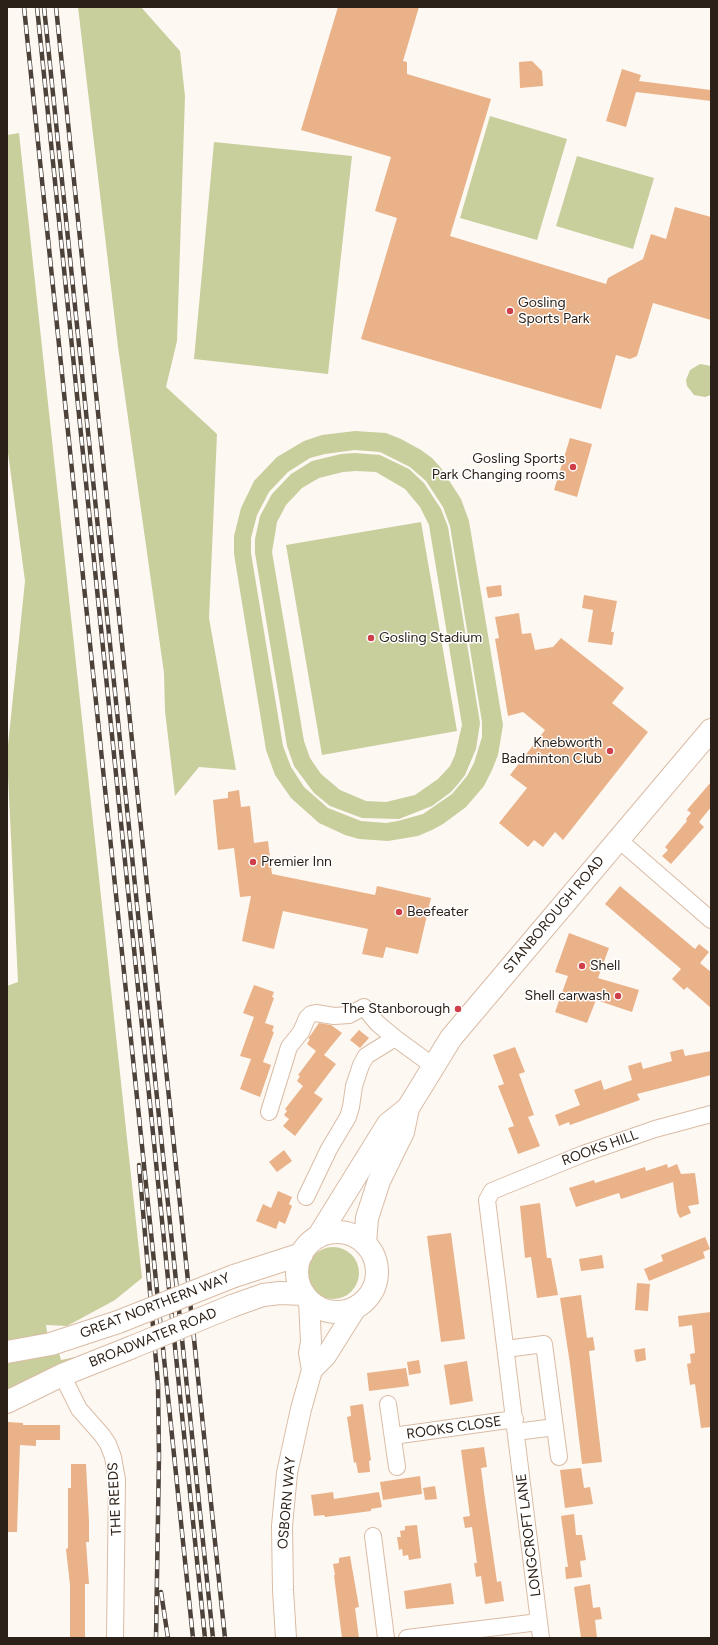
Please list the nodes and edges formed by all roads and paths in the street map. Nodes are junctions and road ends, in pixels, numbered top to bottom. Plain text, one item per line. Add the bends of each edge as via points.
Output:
1 (711, 730) edge
2 (619, 840) junction
3 (711, 920) edge
4 (395, 1038) junction
5 (432, 1065) junction
6 (408, 1108) junction
7 (269, 1112) dead end
8 (711, 1114) edge
9 (492, 1191) joint
10 (306, 1197) dead end
11 (318, 1237) junction
12 (365, 1243) junction
13 (302, 1254) junction
14 (306, 1297) junction
15 (358, 1305) junction
16 (506, 1349) junction
17 (7, 1352) edge
18 (312, 1370) junction
19 (62, 1375) junction
20 (7, 1402) edge
21 (388, 1404) dead end
22 (516, 1425) junction
23 (555, 1427) junction
24 (393, 1436) junction
25 (559, 1457) dead end
26 (397, 1467) dead end
27 (373, 1536) dead end
28 (539, 1622) junction
29 (115, 1638) edge
30 (286, 1638) edge
31 (386, 1638) edge
32 (407, 1638) edge
33 (541, 1638) edge

1 - 2 main road, STANBOROUGH ROAD
2 - 3 street
2 - 5 main road, STANBOROUGH ROAD via 451,1038
4 - 5 street
4 - 7 street via 364,1008 349,1015 310,1014 290,1047
4 - 10 street via 366,1056 355,1080 348,1117
5 - 6 main road, STANBOROUGH ROAD
6 - 11 main road, STANBOROUGH ROAD via 388,1124
6 - 12 main road, STANBOROUGH ROAD via 403,1132 380,1181 367,1218
8 - 9 street, ROOKS HILL via 655,1129 583,1154
9 - 16 street, LONGCROFT LANE via 487,1200
11 - 12 main road via 330,1232 343,1233 355,1236
11 - 13 main road
12 - 15 main road via 372,1253 377,1276 368,1298
13 - 14 main road via 297,1274
13 - 17 main road, GREAT NORTHERN WAY, bridge via 234,1276 118,1322 51,1344
14 - 15 main road via 325,1310 336,1312 347,1311
14 - 18 street, OSBORN WAY
14 - 19 main road, BROADWATER ROAD, bridge via 280,1293 263,1295
15 - 18 street, OSBORN WAY via 326,1356
16 - 22 street, LONGCROFT LANE
16 - 23 street via 544,1344
18 - 30 street, OSBORN WAY via 288,1473 282,1526
19 - 20 main road, BROADWATER ROAD
19 - 29 street, THE REEDS via 79,1409 102,1435 113,1457 117,1480
21 - 24 street, ROOKS CLOSE
22 - 23 street
22 - 24 street, ROOKS CLOSE
22 - 28 street, LONGCROFT LANE
23 - 25 street
24 - 26 street, ROOKS CLOSE
27 - 31 street
28 - 32 street
28 - 33 street, LONGCROFT LANE

